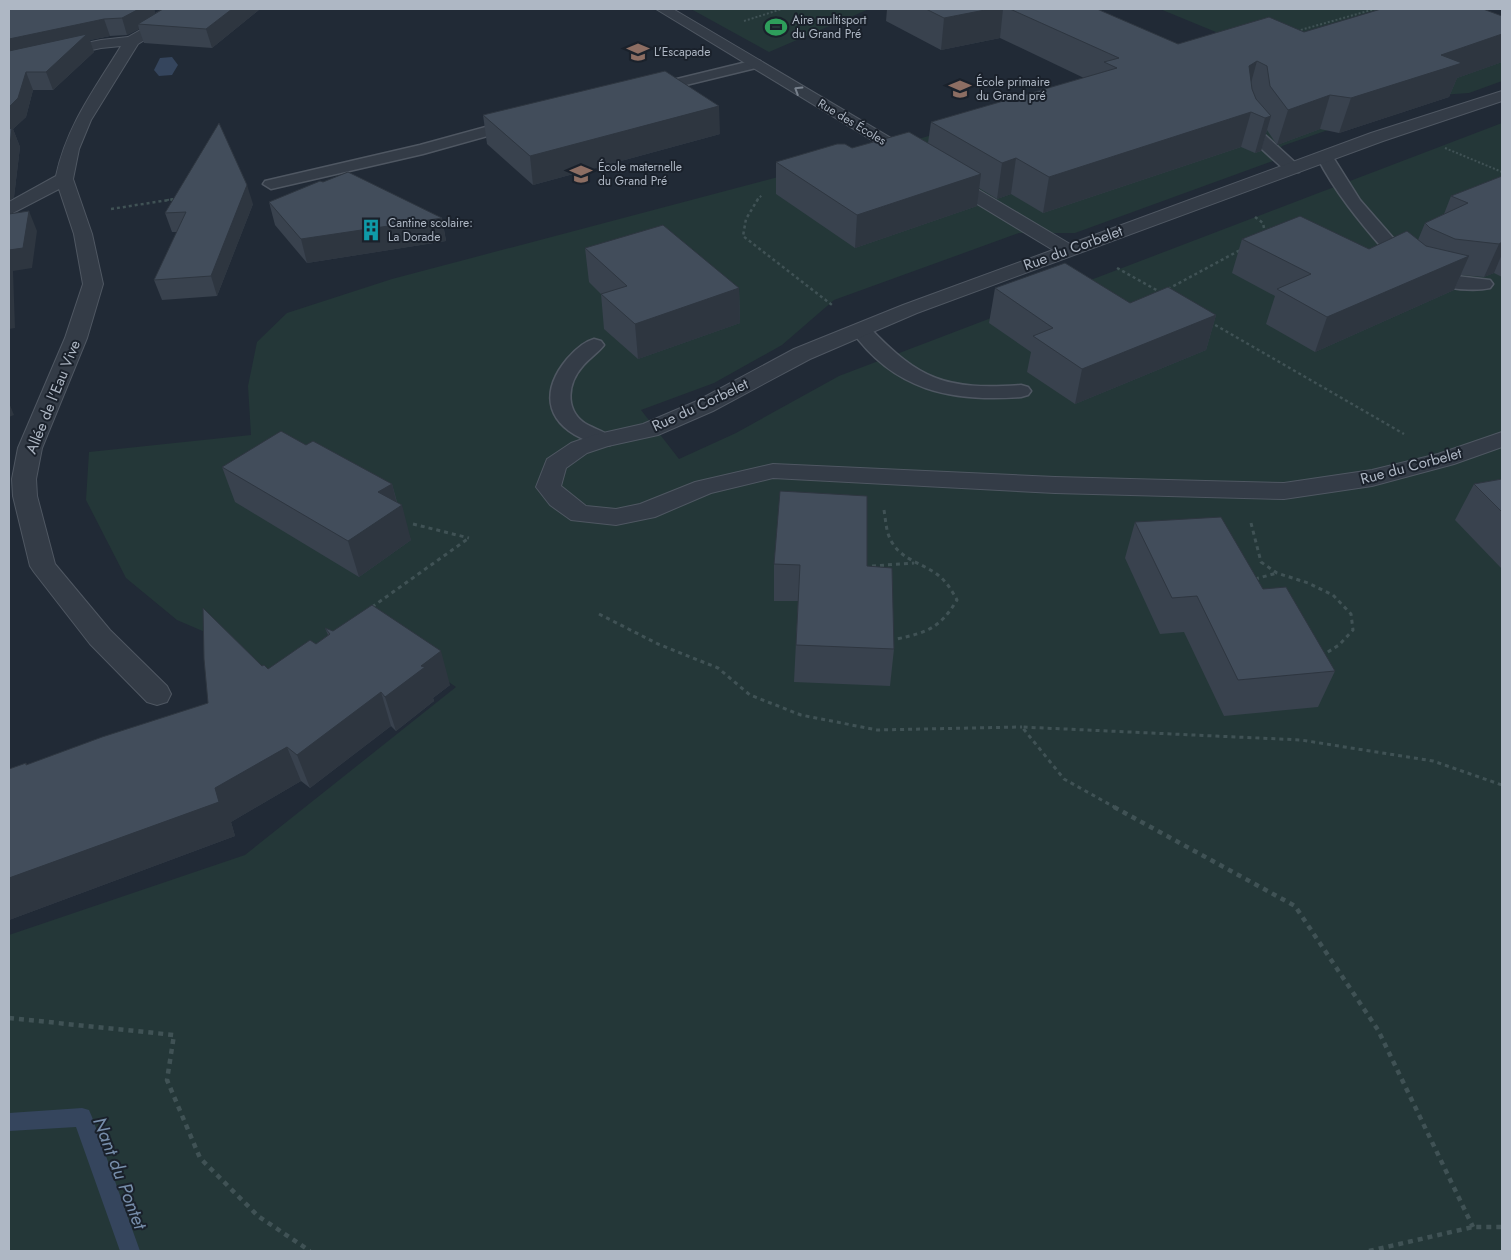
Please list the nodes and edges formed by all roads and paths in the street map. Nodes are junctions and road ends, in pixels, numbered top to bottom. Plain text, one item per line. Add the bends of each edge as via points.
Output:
1 (663, 9) edge
2 (1374, 9) edge
3 (183, 10) edge
4 (1290, 33) edge
5 (132, 41) junction
6 (9, 63) edge
7 (755, 64) junction
8 (638, 92) edge
9 (1502, 96) edge
10 (1249, 100) edge
11 (534, 119) edge
12 (1400, 130) junction
13 (1325, 157) junction
14 (1293, 169) junction
15 (1502, 172) edge
16 (64, 179) junction
17 (271, 184) dead end
18 (762, 196) dead end
19 (1217, 197) junction
20 (183, 198) edge
21 (9, 209) edge
22 (76, 215) junction
23 (1261, 237) edge
24 (1248, 245) dead end
25 (1073, 248) junction
26 (1484, 284) dead end
27 (1161, 293) junction
28 (1153, 297) edge
29 (1204, 318) edge
30 (861, 330) junction
31 (594, 346) dead end
32 (1021, 391) dead end
33 (1502, 439) edge
34 (602, 440) junction
35 (1446, 459) junction
36 (883, 475) junction
37 (1245, 490) junction
38 (414, 524) dead end
39 (914, 563) junction
40 (872, 566) edge
41 (1277, 573) junction
42 (1247, 582) edge
43 (364, 613) edge
44 (599, 614) dead end
45 (897, 639) dead end
46 (1315, 657) edge
47 (157, 694) dead end
48 (1022, 727) junction
49 (1502, 785) edge
50 (9, 1018) edge
51 (1473, 1227) junction
52 (1502, 1227) edge
53 (310, 1251) edge
54 (1369, 1251) edge

1 - 7 street, Rue des Écoles
2 - 4 path
3 - 5 street, Allée de l'Eau Vive
5 - 6 street, Allée de l'Eau Vive via 101,44
5 - 16 street, Allée de l'Eau Vive via 83,120 70,149
7 - 8 lane
25 -> 7 street, Rue des Écoles via 900,151
9 - 12 street, Rue du Corbelet
10 - 14 lane via 1249,119 1259,141
11 - 17 lane
12 - 13 street, Rue du Corbelet
12 - 15 path
13 - 14 street, Rue du Corbelet
13 - 26 lane via 1355,207 1405,265 1423,275 1447,281
14 - 19 street, Rue du Corbelet
16 - 21 street
16 - 22 street, Allée de l'Eau Vive
18 - 30 path via 746,217 743,236
19 - 23 path via 1263,223 1265,234
19 - 25 street, Rue du Corbelet
20 - 22 path
22 - 47 street, Allée de l'Eau Vive via 93,284 76,338 30,448 24,479 25,496 43,566 100,637
24 - 27 path
25 - 27 path
25 - 30 street, Rue du Corbelet
27 - 28 path
29 - 35 path
30 - 32 lane via 901,370 925,384 990,394
30 - 34 street, Rue du Corbelet via 802,354 704,406 650,430
31 - 34 lane via 566,375 558,393 561,408 575,425
33 - 35 street, Rue du Corbelet
34 - 36 street, Rue du Corbelet via 579,448 555,464 548,486 559,499 580,514 616,517 646,512 704,487 773,471
35 - 37 street, Rue du Corbelet via 1372,478 1284,491
36 - 37 street, Rue du Corbelet via 1055,485
36 - 39 path via 884,528 896,551
37 - 41 path via 1253,538 1261,562
38 - 43 path via 469,538
39 - 40 path
39 - 45 path via 935,571 952,588 957,600 946,620 924,633
41 - 42 path
41 - 46 path via 1333,595 1351,614 1353,630 1340,645
44 - 48 path via 658,644 718,668 750,695 801,715 877,730
48 - 49 path via 1301,740 1433,761
48 - 51 path via 1064,778 1295,906 1378,1030
50 - 53 path via 174,1035 167,1080 200,1158 258,1216
51 - 52 path
51 - 54 path

